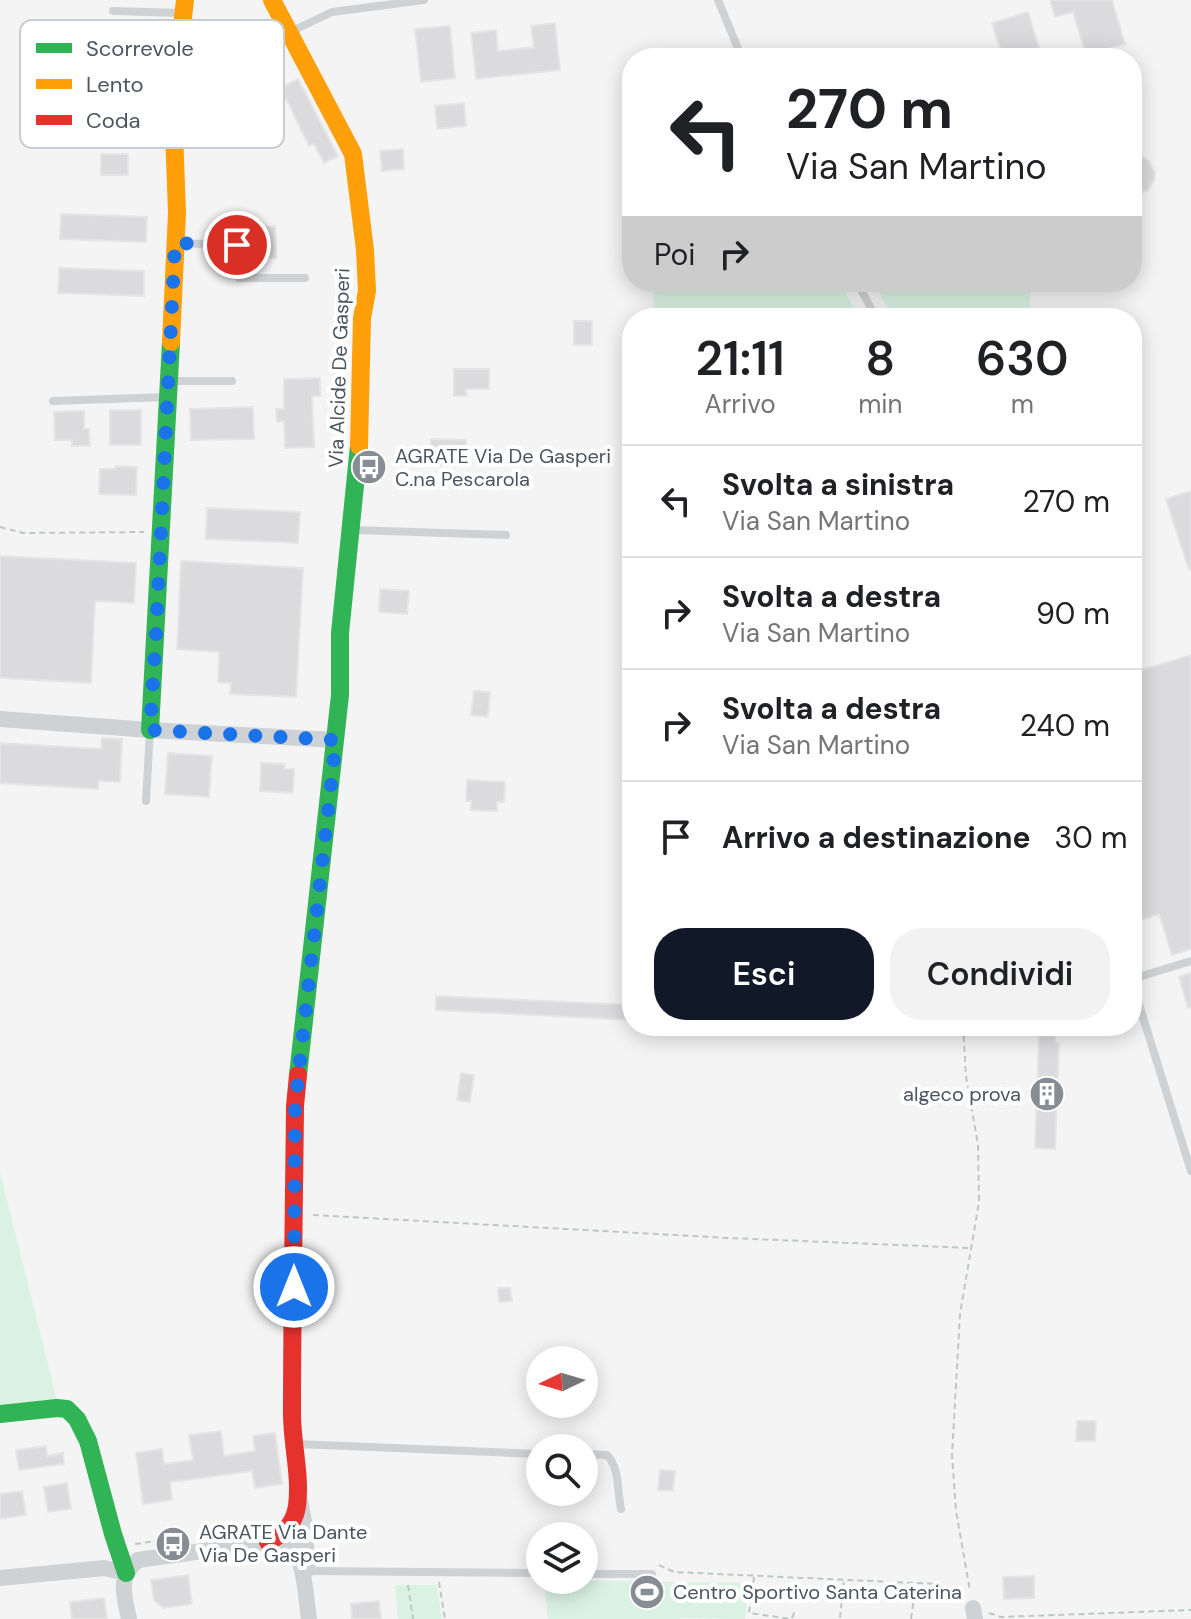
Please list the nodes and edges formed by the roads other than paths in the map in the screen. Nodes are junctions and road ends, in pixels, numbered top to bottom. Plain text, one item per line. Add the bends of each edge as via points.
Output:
1 (272, 0) edge
2 (424, 0) edge
3 (718, 0) edge
4 (184, 7) edge
5 (113, 11) dead end
6 (283, 20) edge
7 (284, 23) edge
8 (289, 32) junction
9 (738, 48) edge
10 (175, 148) edge
11 (175, 243) junction
12 (305, 278) dead end
13 (232, 381) dead end
14 (168, 389) junction
15 (53, 401) dead end
16 (352, 530) junction
17 (506, 535) dead end
18 (0, 719) edge
19 (150, 730) junction
20 (336, 740) junction
21 (146, 801) dead end
22 (1191, 961) edge
23 (1142, 978) edge
24 (1142, 1013) edge
25 (1191, 1171) edge
26 (0, 1414) edge
27 (293, 1444) junction
28 (526, 1454) edge
29 (598, 1455) edge
30 (298, 1490) junction
31 (621, 1509) dead end
32 (268, 1542) junction
33 (308, 1571) junction
34 (126, 1573) junction
35 (526, 1573) edge
36 (598, 1574) edge
37 (652, 1574) dead end
38 (0, 1578) edge
39 (129, 1619) edge
40 (309, 1619) edge

1 - 6 street, Via Alcide De Gasperi
2 - 8 lane via 332,12
3 - 9 lane
4 - 5 lane
7 - 8 street, Via Alcide De Gasperi
8 - 16 street, Via Alcide De Gasperi via 350,147 356,171 367,291
10 - 11 street
11 - 12 lane via 237,245 239,278
11 - 14 street
13 - 14 lane
14 - 15 lane
14 - 19 street
16 - 17 lane
16 - 20 street, Via Alcide De Gasperi via 340,633
18 - 19 street
19 - 20 street
19 - 21 lane
20 - 27 street, Via Alcide De Gasperi via 295,1106
22 - 23 lane
24 - 25 lane
26 - 34 street via 57,1408 77,1419
27 - 28 lane
27 - 30 street, Via Alcide De Gasperi
29 - 31 lane via 612,1460
30 - 32 street, Via Alcide De Gasperi via 292,1523
30 - 33 street
32 - 34 street via 142,1558
32 - 40 street via 295,1550
33 - 35 lane
33 - 40 street
34 - 38 street via 104,1568
34 - 39 street
36 - 37 lane

